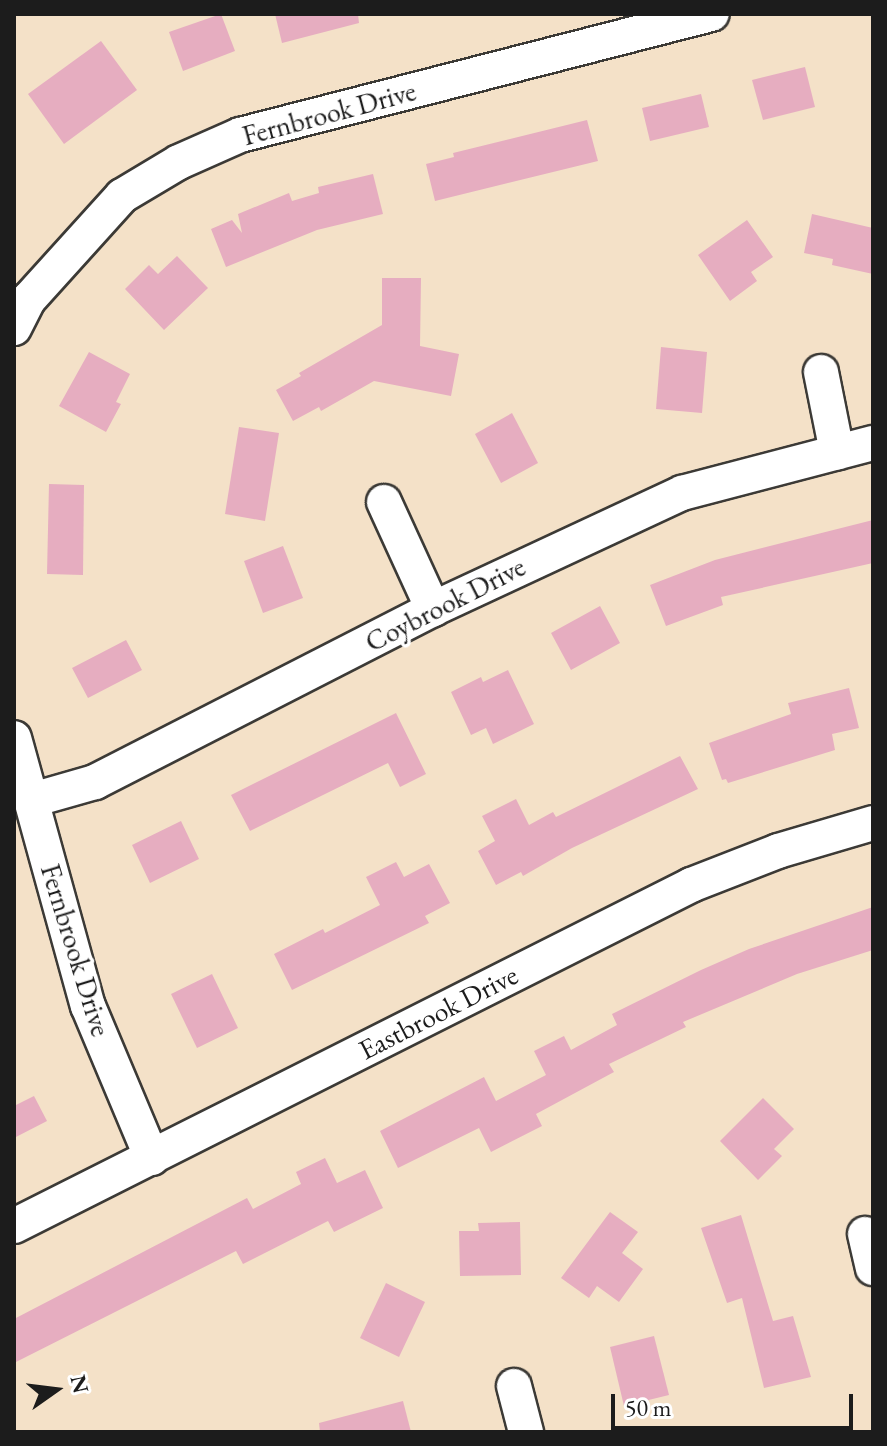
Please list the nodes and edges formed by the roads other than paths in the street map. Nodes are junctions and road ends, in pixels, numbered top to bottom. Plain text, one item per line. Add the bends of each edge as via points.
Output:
1 (712, 14) edge
2 (14, 328) edge
3 (821, 372) dead end
4 (873, 443) edge
5 (837, 452) junction
6 (384, 502) dead end
7 (433, 609) junction
8 (14, 738) edge
9 (32, 800) junction
10 (873, 823) edge
11 (152, 1158) junction
12 (14, 1226) edge
13 (865, 1234) dead end
14 (873, 1268) edge
15 (514, 1386) dead end
16 (526, 1432) edge

1 - 2 street, Fernbrook Drive via 240,135 179,162 122,196 29,299
3 - 5 street
4 - 5 street, Coybrook Drive
5 - 7 street, Coybrook Drive via 682,493
6 - 7 street
7 - 9 street, Coybrook Drive via 95,782
8 - 9 street, Fernbrook Drive
9 - 11 street, Fernbrook Drive via 88,1006
10 - 11 street, Eastbrook Drive via 778,851 691,885
11 - 12 street, Eastbrook Drive
13 - 14 street
15 - 16 street

